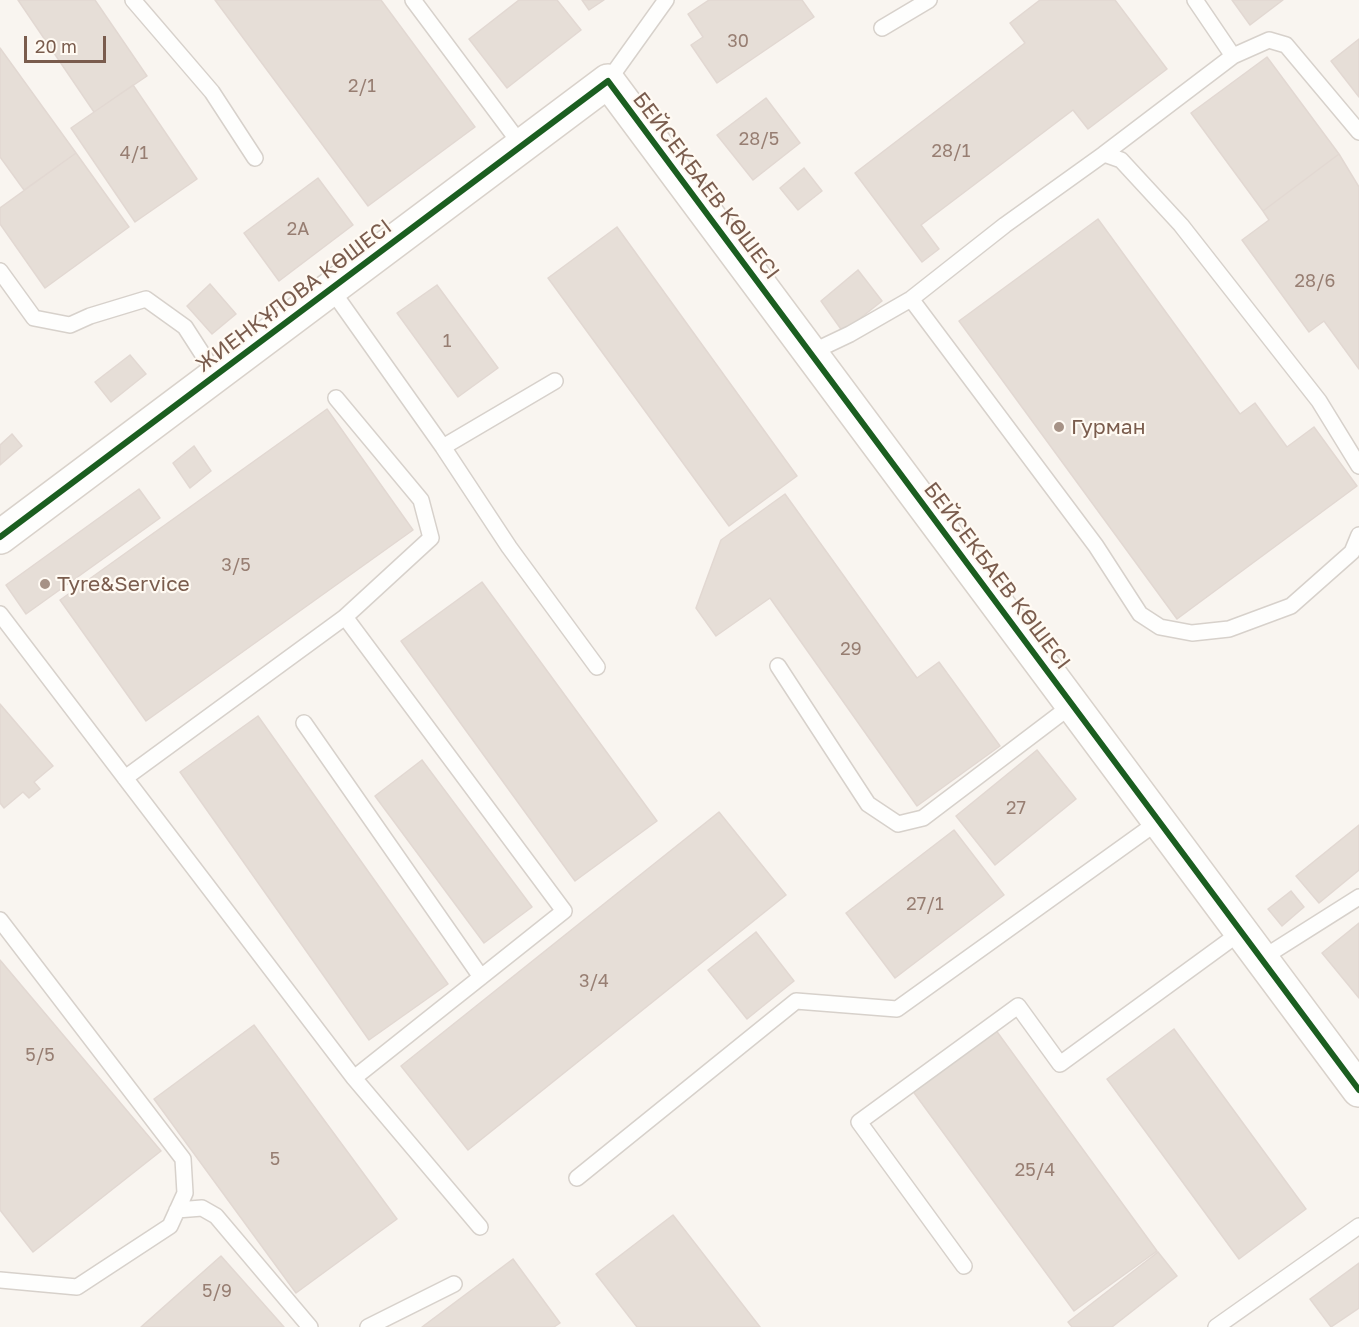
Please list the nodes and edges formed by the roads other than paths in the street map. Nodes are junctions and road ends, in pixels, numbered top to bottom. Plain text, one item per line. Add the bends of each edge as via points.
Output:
1 (133, 0) edge
2 (412, 0) edge
3 (666, 0) edge
4 (929, 0) edge
5 (1195, 0) edge
6 (882, 28) dead end
7 (1233, 56) junction
8 (608, 81) junction
9 (1359, 132) edge
10 (522, 146) junction
11 (1104, 154) junction
12 (255, 158) dead end
13 (0, 271) edge
14 (331, 289) junction
15 (911, 299) junction
16 (810, 353) junction
17 (216, 375) junction
18 (555, 381) dead end
19 (336, 398) dead end
20 (443, 447) junction
21 (1359, 466) edge
22 (1359, 535) edge
23 (0, 537) edge
24 (0, 614) edge
25 (345, 617) junction
26 (778, 666) dead end
27 (597, 667) dead end
28 (1072, 705) junction
29 (304, 723) dead end
30 (125, 778) junction
31 (1159, 821) junction
32 (1359, 897) edge
33 (0, 920) edge
34 (1241, 932) junction
35 (1262, 959) junction
36 (481, 977) junction
37 (354, 1078) junction
38 (1359, 1090) edge
39 (577, 1178) dead end
40 (177, 1210) junction
41 (1359, 1226) edge
42 (480, 1227) dead end
43 (964, 1266) dead end
44 (0, 1280) edge
45 (454, 1284) dead end
46 (310, 1327) edge
47 (368, 1327) edge
48 (1216, 1327) edge

1 - 12 lane via 212,92
2 - 10 lane
3 - 8 lane
4 - 6 lane
5 - 7 lane
7 - 9 lane via 1269,40 1286,45
7 - 11 lane
8 - 10 street, ЖИЕНҚҰЛОВА КӨШЕСІ
8 - 16 street, БЕЙСЕКБАЕВ КӨШЕСІ
10 - 14 street, ЖИЕНҚҰЛОВА КӨШЕСІ
11 - 15 lane
11 - 21 lane via 1121,160 1181,225 1319,401
13 - 17 lane via 34,318 70,325 146,299 185,327
14 - 17 street, ЖИЕНҚҰЛОВА КӨШЕСІ
14 - 20 lane
15 - 16 lane
15 - 22 lane via 1096,546 1140,614 1160,627 1192,633 1229,629 1292,606 1352,552
16 - 28 street, БЕЙСЕКБАЕВ КӨШЕСІ
17 - 23 street, ЖИЕНҚҰЛОВА КӨШЕСІ
18 - 20 lane
19 - 25 lane via 422,500 431,538
20 - 27 lane via 509,547
24 - 30 lane
25 - 30 lane
25 - 36 lane via 564,911
26 - 28 lane via 868,804 898,824 922,818
28 - 31 street, БЕЙСЕКБАЕВ КӨШЕСІ
29 - 36 lane
30 - 37 lane
31 - 34 street, БЕЙСЕКБАЕВ КӨШЕСІ
31 - 39 lane via 897,1009 796,1001
32 - 35 lane
33 - 40 lane via 183,1159 185,1193
34 - 35 street, БЕЙСЕКБАЕВ КӨШЕСІ
34 - 43 lane via 1060,1065 1018,1006 859,1122
35 - 38 street, БЕЙСЕКБАЕВ КӨШЕСІ
36 - 37 lane
37 - 42 lane
40 - 44 lane via 170,1226 77,1287
40 - 46 lane via 202,1209 216,1216
41 - 48 lane
45 - 47 lane

